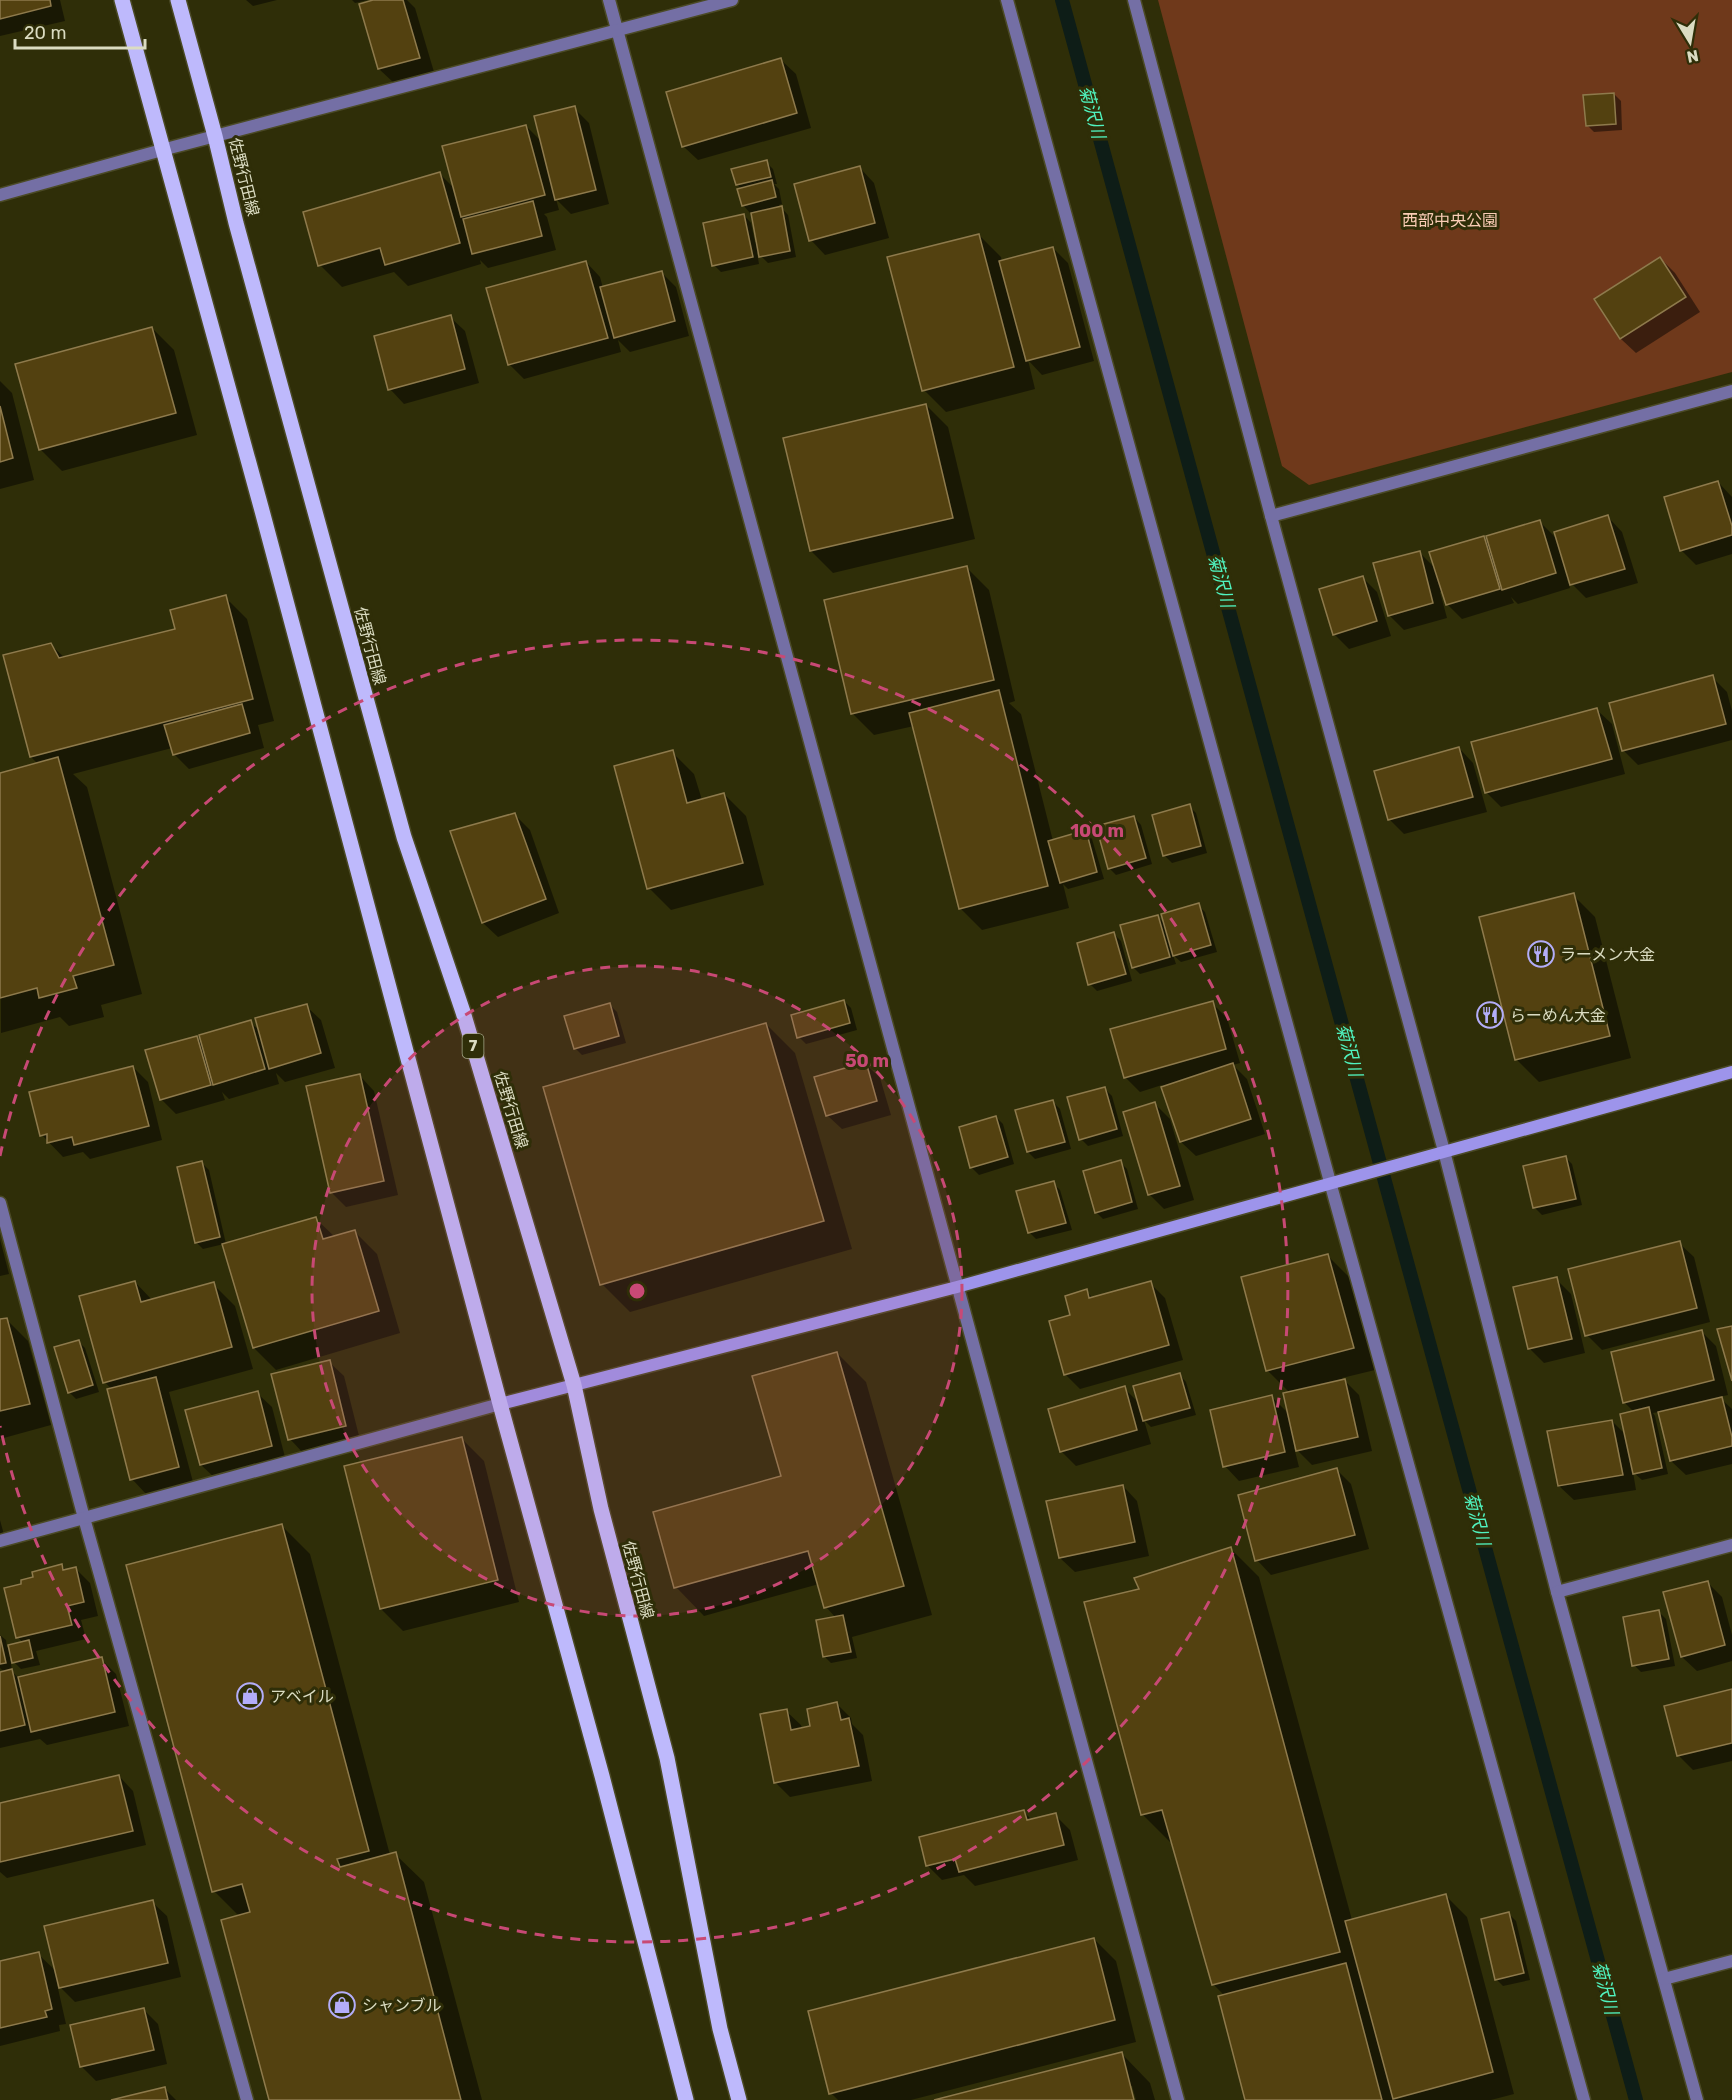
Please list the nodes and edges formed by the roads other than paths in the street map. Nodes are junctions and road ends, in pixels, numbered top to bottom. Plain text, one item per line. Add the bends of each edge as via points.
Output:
1 (122, 0) edge
2 (178, 0) edge
3 (609, 0) edge
4 (732, 0) edge
5 (1007, 0) edge
6 (1134, 0) edge
7 (617, 29) junction
8 (215, 136) junction
9 (162, 150) junction
10 (0, 195) edge
11 (1732, 391) edge
12 (1271, 516) junction
13 (1732, 1072) edge
14 (1444, 1151) junction
15 (1330, 1182) junction
16 (0, 1203) edge
17 (957, 1287) junction
18 (574, 1385) junction
19 (500, 1404) junction
20 (84, 1518) junction
21 (0, 1541) edge
22 (1732, 1545) edge
23 (1557, 1592) junction
24 (1732, 1961) edge
25 (1664, 1979) junction
26 (247, 2100) edge
27 (686, 2100) edge
28 (739, 2100) edge
29 (1178, 2100) edge
30 (1584, 2100) edge
31 (1697, 2100) edge

1 - 9 main road
2 - 8 main road, 佐野行田線 / 7
3 - 7 street
4 - 7 street
5 - 15 street
6 - 12 street
7 - 8 street
7 - 17 street
8 - 9 street
8 - 18 main road, 佐野行田線 / 7 via 404,837 463,1012
9 - 10 street
9 - 19 main road
11 - 12 street
12 - 14 street
13 - 14 street
14 - 15 street
14 - 23 street
15 - 17 street
15 - 30 street
16 - 20 street
17 - 18 street
17 - 29 street
18 - 19 street
18 - 28 main road, 佐野行田線 / 7 via 601,1509 668,1758 720,2030
19 - 20 street
19 - 27 main road
20 - 21 street
20 - 26 street
22 - 23 street
23 - 25 street
24 - 25 street
25 - 31 street

